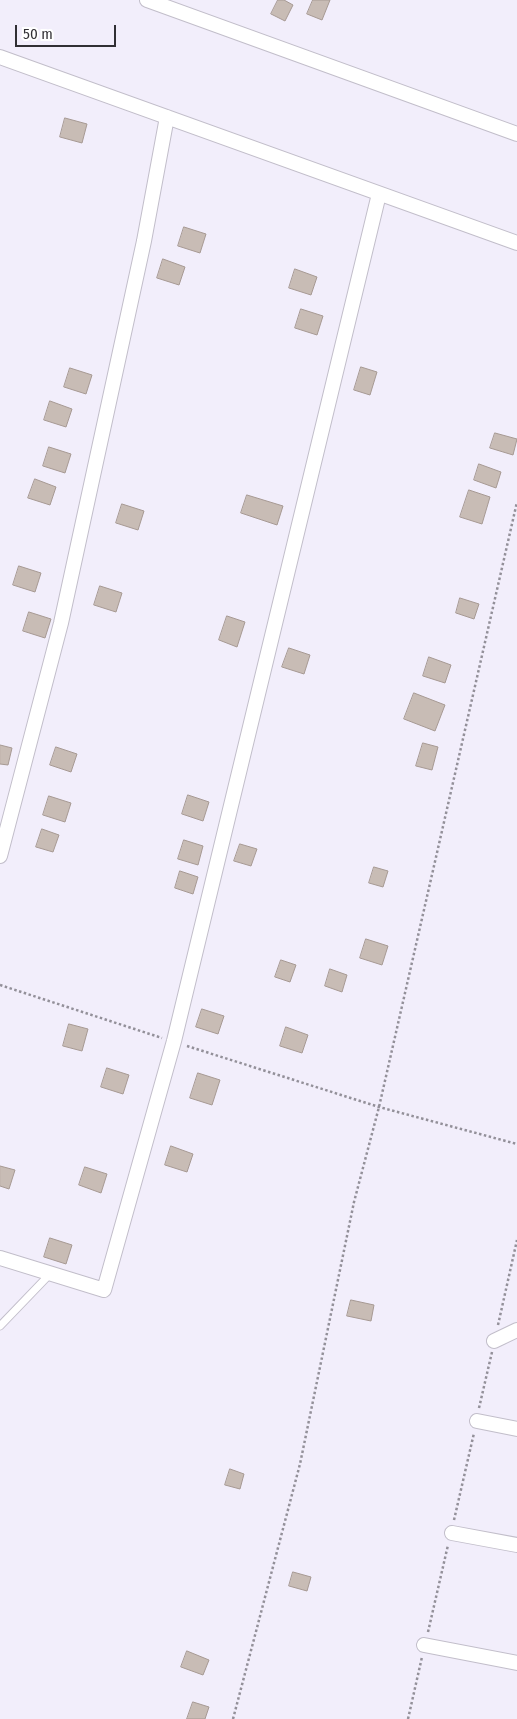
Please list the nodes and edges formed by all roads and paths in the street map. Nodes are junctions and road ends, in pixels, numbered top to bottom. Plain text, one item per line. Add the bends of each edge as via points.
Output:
1 (148, 0) edge
2 (0, 57) edge
3 (167, 117) junction
4 (517, 134) edge
5 (379, 194) junction
6 (517, 243) edge
7 (517, 502) edge
8 (0, 856) edge
9 (0, 984) edge
10 (174, 1042) junction
11 (379, 1107) junction
12 (517, 1144) edge
13 (517, 1240) edge
14 (0, 1258) edge
15 (50, 1274) junction
16 (0, 1326) edge
17 (517, 1330) edge
18 (494, 1341) junction
19 (477, 1421) junction
20 (517, 1429) edge
21 (452, 1532) junction
22 (517, 1545) edge
23 (424, 1645) junction
24 (517, 1663) edge
25 (233, 1719) edge
26 (408, 1719) edge

1 - 4 street
2 - 3 street
3 - 5 street
3 - 8 street via 144,241 60,623
5 - 6 street
5 - 10 street
7 - 11 path
9 - 10 path
10 - 11 path
10 - 15 street via 104,1290
11 - 12 path
11 - 25 path via 354,1202 300,1464
13 - 18 path
14 - 15 street
15 - 16 lane
17 - 18 street
18 - 19 path
19 - 20 street
19 - 21 path
21 - 22 street
21 - 23 path
23 - 24 street
23 - 26 path

